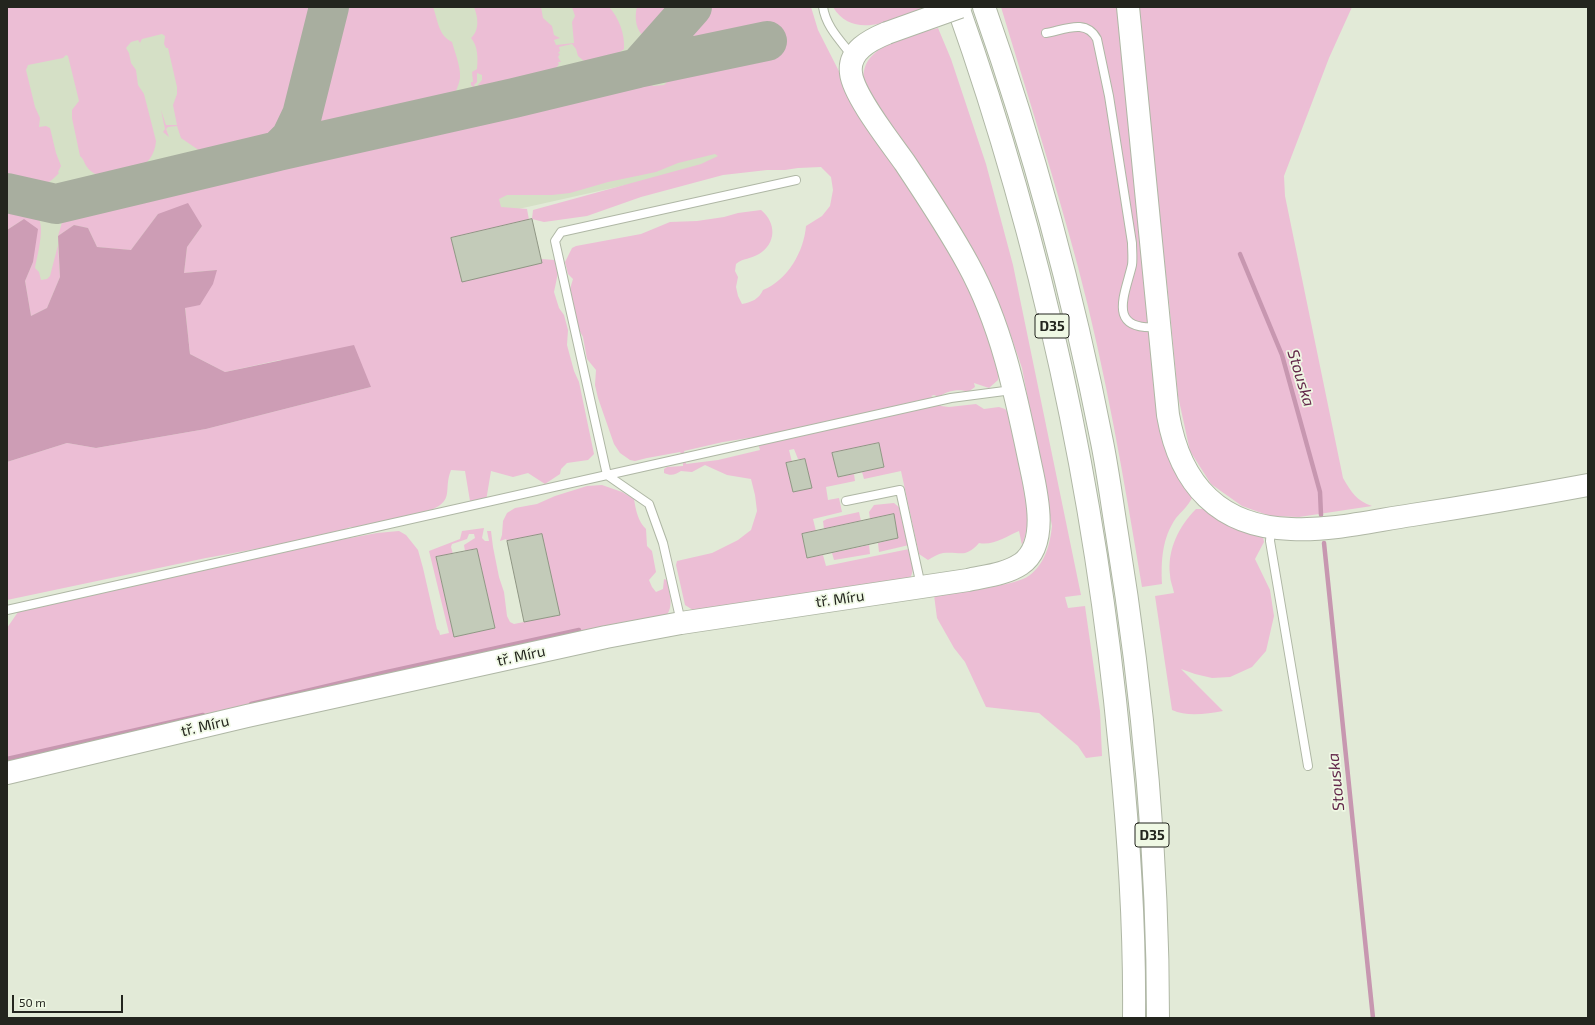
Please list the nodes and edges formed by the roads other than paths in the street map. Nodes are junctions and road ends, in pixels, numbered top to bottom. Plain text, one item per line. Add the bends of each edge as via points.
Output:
1 (823, 7) edge
2 (959, 7) edge
3 (984, 7) edge
4 (1128, 7) edge
5 (1046, 33) dead end
6 (854, 57) junction
7 (796, 180) dead end
8 (1158, 327) junction
9 (1015, 390) junction
10 (607, 475) junction
11 (1588, 485) edge
12 (846, 500) dead end
13 (1271, 527) junction
14 (921, 587) junction
15 (7, 610) edge
16 (681, 623) junction
17 (1308, 766) dead end
18 (7, 773) edge
19 (1134, 1018) edge
20 (1158, 1018) edge

1 - 6 lane via 830,28
2 - 6 main road, bridge via 868,42
2 - 19 main road, D35 via 1032,243 1078,450 1109,645 1117,716 1130,864
3 - 20 main road, D35 via 1006,71 1059,250 1102,444 1135,652 1141,706 1154,863
4 - 8 main road
5 - 8 lane via 1079,26 1094,33 1097,39 1110,96 1132,243 1132,264 1124,292 1124,316 1138,326
6 - 9 main road via 851,73 857,91 947,228 983,294
7 - 10 lane via 561,232 555,241
8 - 13 main road via 1170,426 1177,450 1191,480 1205,497 1224,511 1249,522
9 - 10 lane via 951,398
9 - 14 main road, tř. Míru via 1038,508 1039,529 1032,551 1022,563 999,574
10 - 15 lane
10 - 16 lane via 648,504 663,543
11 - 13 main road via 1513,500 1342,526 1303,529
12 - 14 lane via 900,490
13 - 17 lane via 1270,541
14 - 16 main road, tř. Míru
16 - 18 main road, tř. Míru via 606,637 247,716

